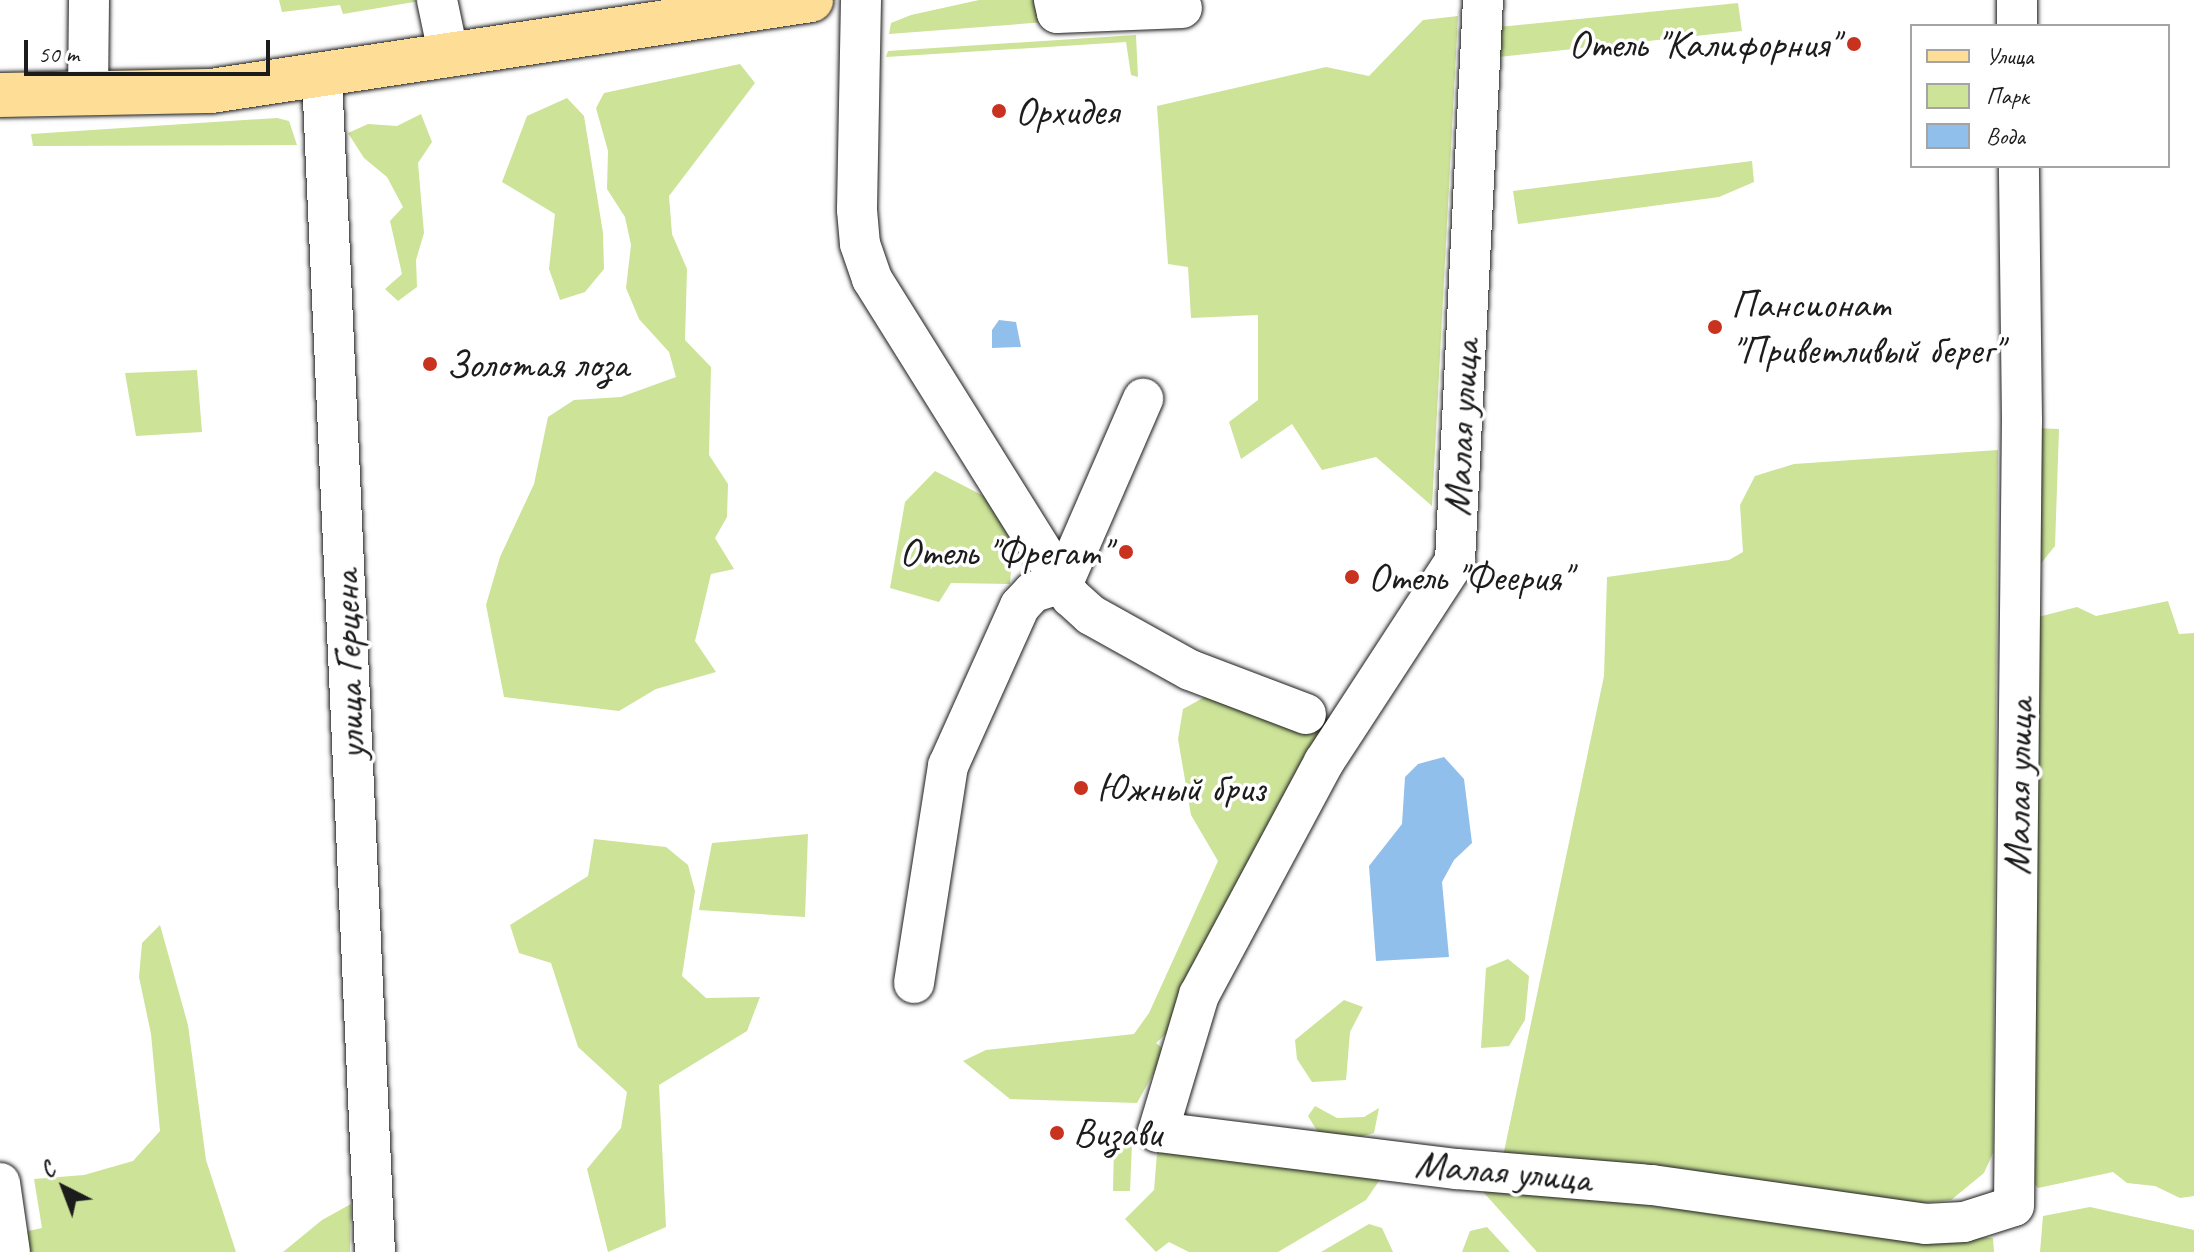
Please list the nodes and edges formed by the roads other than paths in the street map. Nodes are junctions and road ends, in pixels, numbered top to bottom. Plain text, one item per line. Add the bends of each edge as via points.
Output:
1 (89, 0) edge
2 (437, 0) edge
3 (811, 0) edge
4 (861, 0) edge
5 (1054, 0) edge
6 (1483, 0) edge
7 (2017, 0) edge
8 (1182, 8) dead end
9 (2017, 24) edge
10 (449, 57) junction
11 (322, 77) junction
12 (0, 95) edge
13 (88, 95) junction
14 (2019, 168) edge
15 (1143, 399) dead end
16 (1063, 583) junction
17 (1306, 714) dead end
18 (914, 983) dead end
19 (0, 1183) edge
20 (10, 1252) edge
21 (375, 1252) edge

1 - 13 street
2 - 10 street
3 - 10 main road
4 - 16 street via 860,244 872,279
5 - 8 street via 1057,13
6 - 14 street, Малая улица via 1455,561 1324,762 1199,995 1158,1132 1457,1169 1652,1185 1925,1224 1964,1222 2014,1206 2022,421
7 - 9 street
10 - 11 main road
11 - 13 main road via 211,91
11 - 21 street, улица Герцена
12 - 13 main road
15 - 16 street
16 - 17 street via 1091,615 1190,670
16 - 18 street via 1033,592 1020,606 948,766
19 - 20 street

